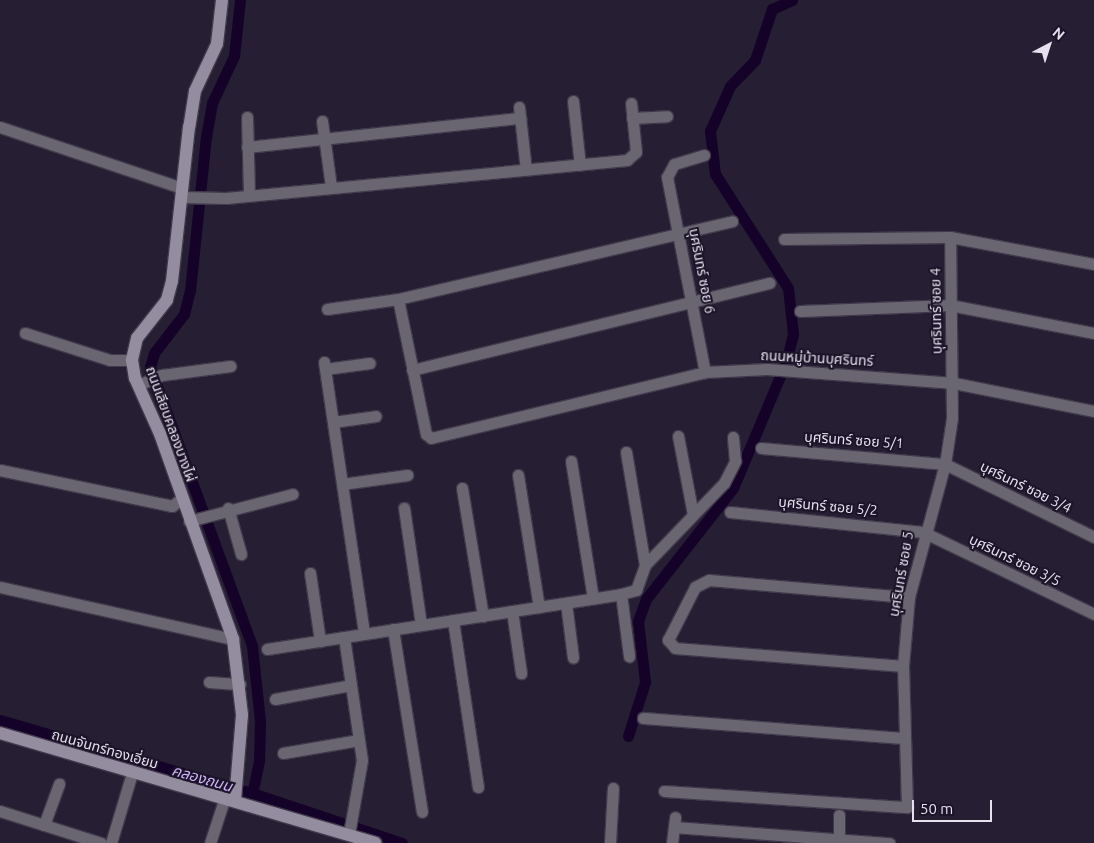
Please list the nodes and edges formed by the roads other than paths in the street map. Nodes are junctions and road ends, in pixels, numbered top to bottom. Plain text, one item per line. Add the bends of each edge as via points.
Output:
1 (222, 0) edge
2 (573, 101) dead end
3 (631, 102) dead end
4 (667, 116) dead end
5 (247, 117) dead end
6 (632, 118) junction
7 (322, 121) dead end
8 (0, 127) edge
9 (324, 140) junction
10 (247, 147) junction
11 (704, 155) dead end
12 (580, 165) junction
13 (526, 170) junction
14 (331, 187) junction
15 (185, 194) junction
16 (249, 194) junction
17 (732, 221) dead end
18 (679, 234) junction
19 (950, 237) junction
20 (784, 239) dead end
21 (1094, 264) edge
22 (770, 283) dead end
23 (398, 299) junction
24 (693, 304) junction
25 (950, 305) junction
26 (327, 309) dead end
27 (800, 311) dead end
28 (25, 333) dead end
29 (1094, 333) edge
30 (132, 360) junction
31 (370, 363) dead end
32 (230, 366) dead end
33 (412, 370) junction
34 (705, 372) junction
35 (146, 381) junction
36 (954, 383) junction
37 (1094, 411) edge
38 (376, 416) dead end
39 (333, 422) junction
40 (678, 436) dead end
41 (733, 437) dead end
42 (761, 448) dead end
43 (626, 452) dead end
44 (571, 461) dead end
45 (945, 464) junction
46 (0, 470) edge
47 (407, 475) dead end
48 (518, 475) dead end
49 (342, 484) junction
50 (462, 488) dead end
51 (292, 494) dead end
52 (182, 498) junction
53 (228, 508) junction
54 (404, 508) dead end
55 (730, 512) dead end
56 (693, 515) junction
57 (194, 519) junction
58 (923, 532) junction
59 (1094, 536) edge
60 (241, 554) dead end
61 (645, 565) junction
62 (310, 573) dead end
63 (0, 587) edge
64 (621, 594) junction
65 (909, 597) junction
66 (593, 598) junction
67 (566, 603) junction
68 (538, 607) junction
69 (512, 611) junction
70 (1094, 614) edge
71 (483, 616) junction
72 (453, 620) junction
73 (421, 625) junction
74 (393, 629) junction
75 (364, 634) junction
76 (344, 637) junction
77 (233, 639) junction
78 (320, 641) junction
79 (267, 649) dead end
80 (629, 656) dead end
81 (573, 658) dead end
82 (903, 666) junction
83 (521, 673) dead end
84 (210, 682) dead end
85 (240, 684) junction
86 (351, 685) junction
87 (275, 699) dead end
88 (643, 718) dead end
89 (0, 734) edge
90 (903, 738) junction
91 (359, 740) junction
92 (283, 753) dead end
93 (132, 773) junction
94 (59, 784) dead end
95 (478, 787) dead end
96 (613, 788) dead end
97 (664, 791) dead end
98 (232, 797) junction
99 (0, 811) edge
100 (422, 812) dead end
101 (839, 815) dead end
102 (44, 825) junction
103 (348, 834) junction
104 (839, 839) junction
105 (102, 843) edge
106 (111, 843) edge
107 (210, 843) edge
108 (375, 843) edge
109 (610, 843) edge
110 (672, 843) edge
111 (887, 843) edge

1 - 15 street, ถนนเลียบคลองบางไผ่ via 217,44 196,91
2 - 12 street
3 - 6 street
4 - 6 street
5 - 10 street
6 - 12 street via 634,156
7 - 9 street
8 - 15 street
9 - 10 street
9 - 13 street via 519,112
9 - 14 street
10 - 16 street
11 - 18 street, บุศรินทร์ ซอย 6 via 674,164 667,177
12 - 13 street
13 - 14 street
14 - 16 street
15 - 16 street via 213,198
15 - 30 street, ถนนเลียบคลองบางไผ่ via 167,300 137,338
17 - 18 street
18 - 23 street
18 - 24 street, บุศรินทร์ ซอย 6
19 - 20 street
19 - 21 street
19 - 25 street, บุศรินทร์ ซอย 4
22 - 24 street
23 - 26 street
23 - 33 street
24 - 33 street
24 - 34 street, บุศรินทร์ ซอย 6
25 - 27 street
25 - 29 street
25 - 36 street, บุศรินทร์ ซอย 4
28 - 30 street via 110,360
30 - 35 street, ถนนเลียบคลองบางไผ่
31 - 39 street via 324,365
32 - 35 street
33 - 34 street, ถนนหมู่บ้านบุศรินทร์ via 426,434 434,438
34 - 36 street, ถนนหมู่บ้านบุศรินทร์ via 792,369
35 - 52 street, ถนนเลียบคลองบางไผ่
36 - 37 street, ถนนหมู่บ้านบุศรินทร์
36 - 45 street, บุศรินทร์ ซอย 5
38 - 39 street
39 - 49 street
40 - 56 street
41 - 56 street via 735,461 724,483
42 - 45 street, บุศรินทร์ ซอย 5/1
43 - 61 street
44 - 66 street
45 - 58 street, บุศรินทร์ ซอย 5
45 - 59 street, บุศรินทร์ ซอย 3/4
46 - 52 street via 172,506
47 - 49 street
48 - 68 street
49 - 75 street
50 - 71 street
51 - 53 street
52 - 57 street, ถนนเลียบคลองบางไผ่
53 - 57 street
53 - 60 street
54 - 73 street
55 - 58 street, บุศรินทร์ ซอย 5/2
56 - 61 street
57 - 77 street, ถนนเลียบคลองบางไผ่
58 - 65 street, บุศรินทร์ ซอย 5
58 - 70 street, บุศรินทร์ ซอย 3/5
61 - 64 street via 636,590
62 - 78 street
63 - 77 street
64 - 66 street
64 - 80 street
65 - 82 street, บุศรินทร์ ซอย 5
65 - 82 street via 709,580 695,587 668,640 675,648
66 - 67 street
67 - 68 street
67 - 81 street
68 - 69 street
69 - 71 street
69 - 83 street
71 - 72 street
72 - 73 street
72 - 95 street
73 - 74 street
74 - 75 street
74 - 100 street
75 - 76 street
76 - 78 street
76 - 86 street
77 - 85 street, ถนนเลียบคลองบางไผ่
78 - 79 street
82 - 90 street, บุศรินทร์ ซอย 5
84 - 85 street
85 - 98 street, ถนนเลียบคลองบางไผ่ via 242,754
86 - 87 street
86 - 91 street
88 - 90 street
89 - 93 street, ถนนจันทร์ทองเอี่ยม
90 - 97 street, บุศรินทร์ ซอย 5 via 909,803 897,810
91 - 92 street
91 - 103 street via 362,760
93 - 98 street, ถนนจันทร์ทองเอี่ยม
93 - 106 street
94 - 102 street
96 - 109 street
98 - 103 street, ถนนจันทร์ทองเอี่ยม
98 - 107 street
99 - 102 street
101 - 104 street
102 - 105 street
103 - 108 street, ถนนจันทร์ทองเอี่ยม
104 - 110 street via 675,822
104 - 111 street

